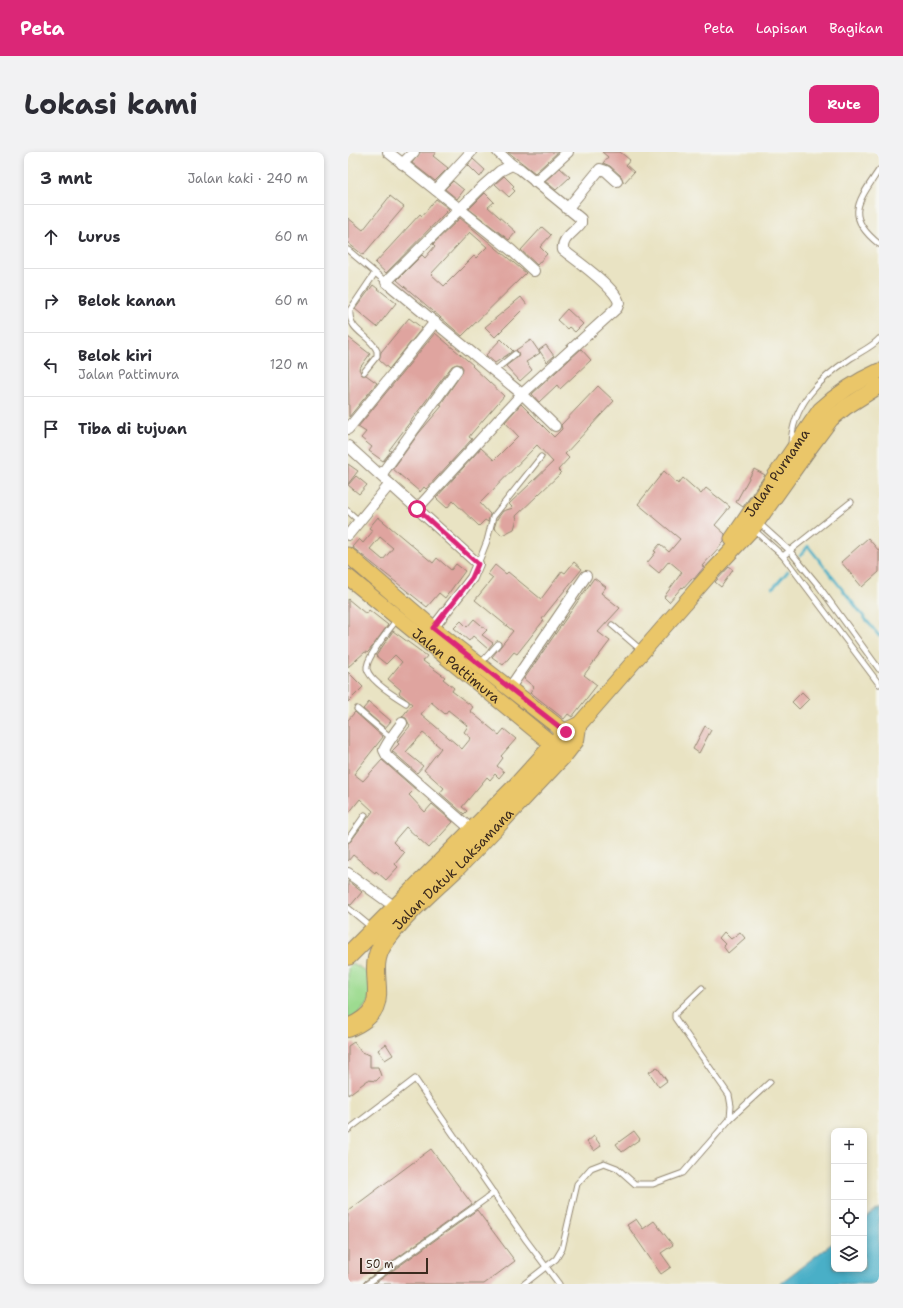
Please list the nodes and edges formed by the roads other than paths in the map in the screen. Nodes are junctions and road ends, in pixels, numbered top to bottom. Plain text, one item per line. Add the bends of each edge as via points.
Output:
1 (388, 152) edge
2 (414, 152) edge
3 (471, 152) edge
4 (498, 152) edge
5 (568, 152) edge
6 (402, 164) junction
7 (512, 165) junction
8 (879, 170) edge
9 (617, 180) dead end
10 (535, 182) junction
11 (436, 190) junction
12 (460, 209) junction
13 (567, 209) junction
14 (879, 244) edge
15 (348, 250) edge
16 (534, 271) dead end
17 (375, 272) junction
18 (386, 282) junction
19 (349, 310) edge
20 (435, 322) junction
21 (878, 342) edge
22 (515, 354) dead end
23 (456, 370) dead end
24 (494, 371) junction
25 (879, 371) edge
26 (364, 372) dead end
27 (879, 386) edge
28 (522, 394) junction
29 (555, 426) dead end
30 (348, 429) edge
31 (348, 446) edge
32 (791, 452) junction
33 (541, 457) dead end
34 (381, 475) junction
35 (390, 484) junction
36 (851, 502) dead end
37 (417, 509) junction
38 (348, 511) edge
39 (359, 521) junction
40 (751, 522) junction
41 (348, 535) edge
42 (789, 550) junction
43 (348, 555) edge
44 (783, 556) junction
45 (478, 564) junction
46 (586, 576) dead end
47 (348, 578) edge
48 (826, 596) junction
49 (818, 601) junction
50 (398, 618) junction
51 (612, 625) dead end
52 (433, 628) junction
53 (498, 644) dead end
54 (643, 652) junction
55 (479, 664) junction
56 (878, 667) edge
57 (868, 671) junction
58 (879, 684) edge
59 (509, 689) junction
60 (406, 703) dead end
61 (357, 709) dead end
62 (402, 723) dead end
63 (390, 737) junction
64 (567, 739) junction
65 (365, 815) dead end
66 (472, 830) junction
67 (348, 839) edge
68 (348, 873) edge
69 (395, 907) junction
70 (348, 908) edge
71 (373, 929) junction
72 (350, 954) edge
73 (375, 968) junction
74 (702, 988) dead end
75 (348, 1028) edge
76 (770, 1082) dead end
77 (730, 1119) junction
78 (348, 1130) edge
79 (494, 1193) junction
80 (547, 1267) junction
81 (367, 1284) edge
82 (524, 1284) edge
83 (559, 1284) edge

1 - 6 street
2 - 6 street
3 - 11 street
4 - 7 street
5 - 10 street
6 - 11 street
7 - 10 street
7 - 12 street via 500,171
8 - 14 lane via 857,209 857,216 862,227
9 - 13 street via 606,171 600,170
10 - 13 street
11 - 12 street
12 - 16 street
12 - 18 street
13 - 28 street via 581,219 582,223 564,241 563,250 615,293 620,303
15 - 17 lane
17 - 18 lane
17 - 19 lane
18 - 20 street
19 - 26 lane via 355,328 377,351 377,356
20 - 24 street
20 - 30 street
21 - 32 lane via 838,367 803,402 793,423
22 - 24 lane
23 - 34 street
24 - 28 street
25 - 32 main road, Jalan Purnama via 855,382 834,397 820,410
27 - 40 main road, Jalan Purnama via 831,419
28 - 29 street
28 - 37 street
31 - 34 street
32 - 40 main road, Jalan Purnama
33 - 45 lane via 492,517 487,541
34 - 35 street
35 - 37 street
35 - 39 street
36 - 42 lane
37 - 45 street
38 - 39 lane
39 - 41 street
40 - 42 lane
40 - 44 lane
40 - 54 main road, Jalan Purnama
42 - 44 lane
42 - 48 lane
43 - 52 main road, Jalan Pattimura
44 - 49 lane
45 - 52 street via 472,578
46 - 59 street
47 - 50 main road, Jalan Pattimura
48 - 49 lane
48 - 56 lane
49 - 57 lane
50 - 60 lane via 380,641 367,664 372,677
50 - 64 main road, Jalan Pattimura
51 - 54 lane
52 - 55 main road, Jalan Pattimura
53 - 55 lane
54 - 64 main road, Jalan Purnama
55 - 59 main road, Jalan Pattimura
56 - 57 lane
57 - 58 lane
59 - 64 main road, Jalan Pattimura
61 - 63 lane
62 - 63 street
63 - 66 street via 384,750 387,756
64 - 66 highway
64 - 73 highway, Jalan Datuk Laksamana via 390,935 378,955
65 - 67 lane
66 - 69 highway
68 - 69 street
69 - 71 highway
70 - 71 lane
71 - 72 highway
72 - 73 highway via 363,956
73 - 75 highway, Jalan Datuk Laksamana via 378,992 376,1003 371,1013 360,1023
74 - 77 lane via 675,1014 675,1018 729,1095
76 - 77 lane
77 - 80 lane via 683,1173 653,1184 635,1184 617,1168 604,1163 591,1168 577,1184 562,1249
78 - 79 lane via 415,1079
79 - 80 lane
79 - 81 lane
80 - 82 lane
80 - 83 lane

